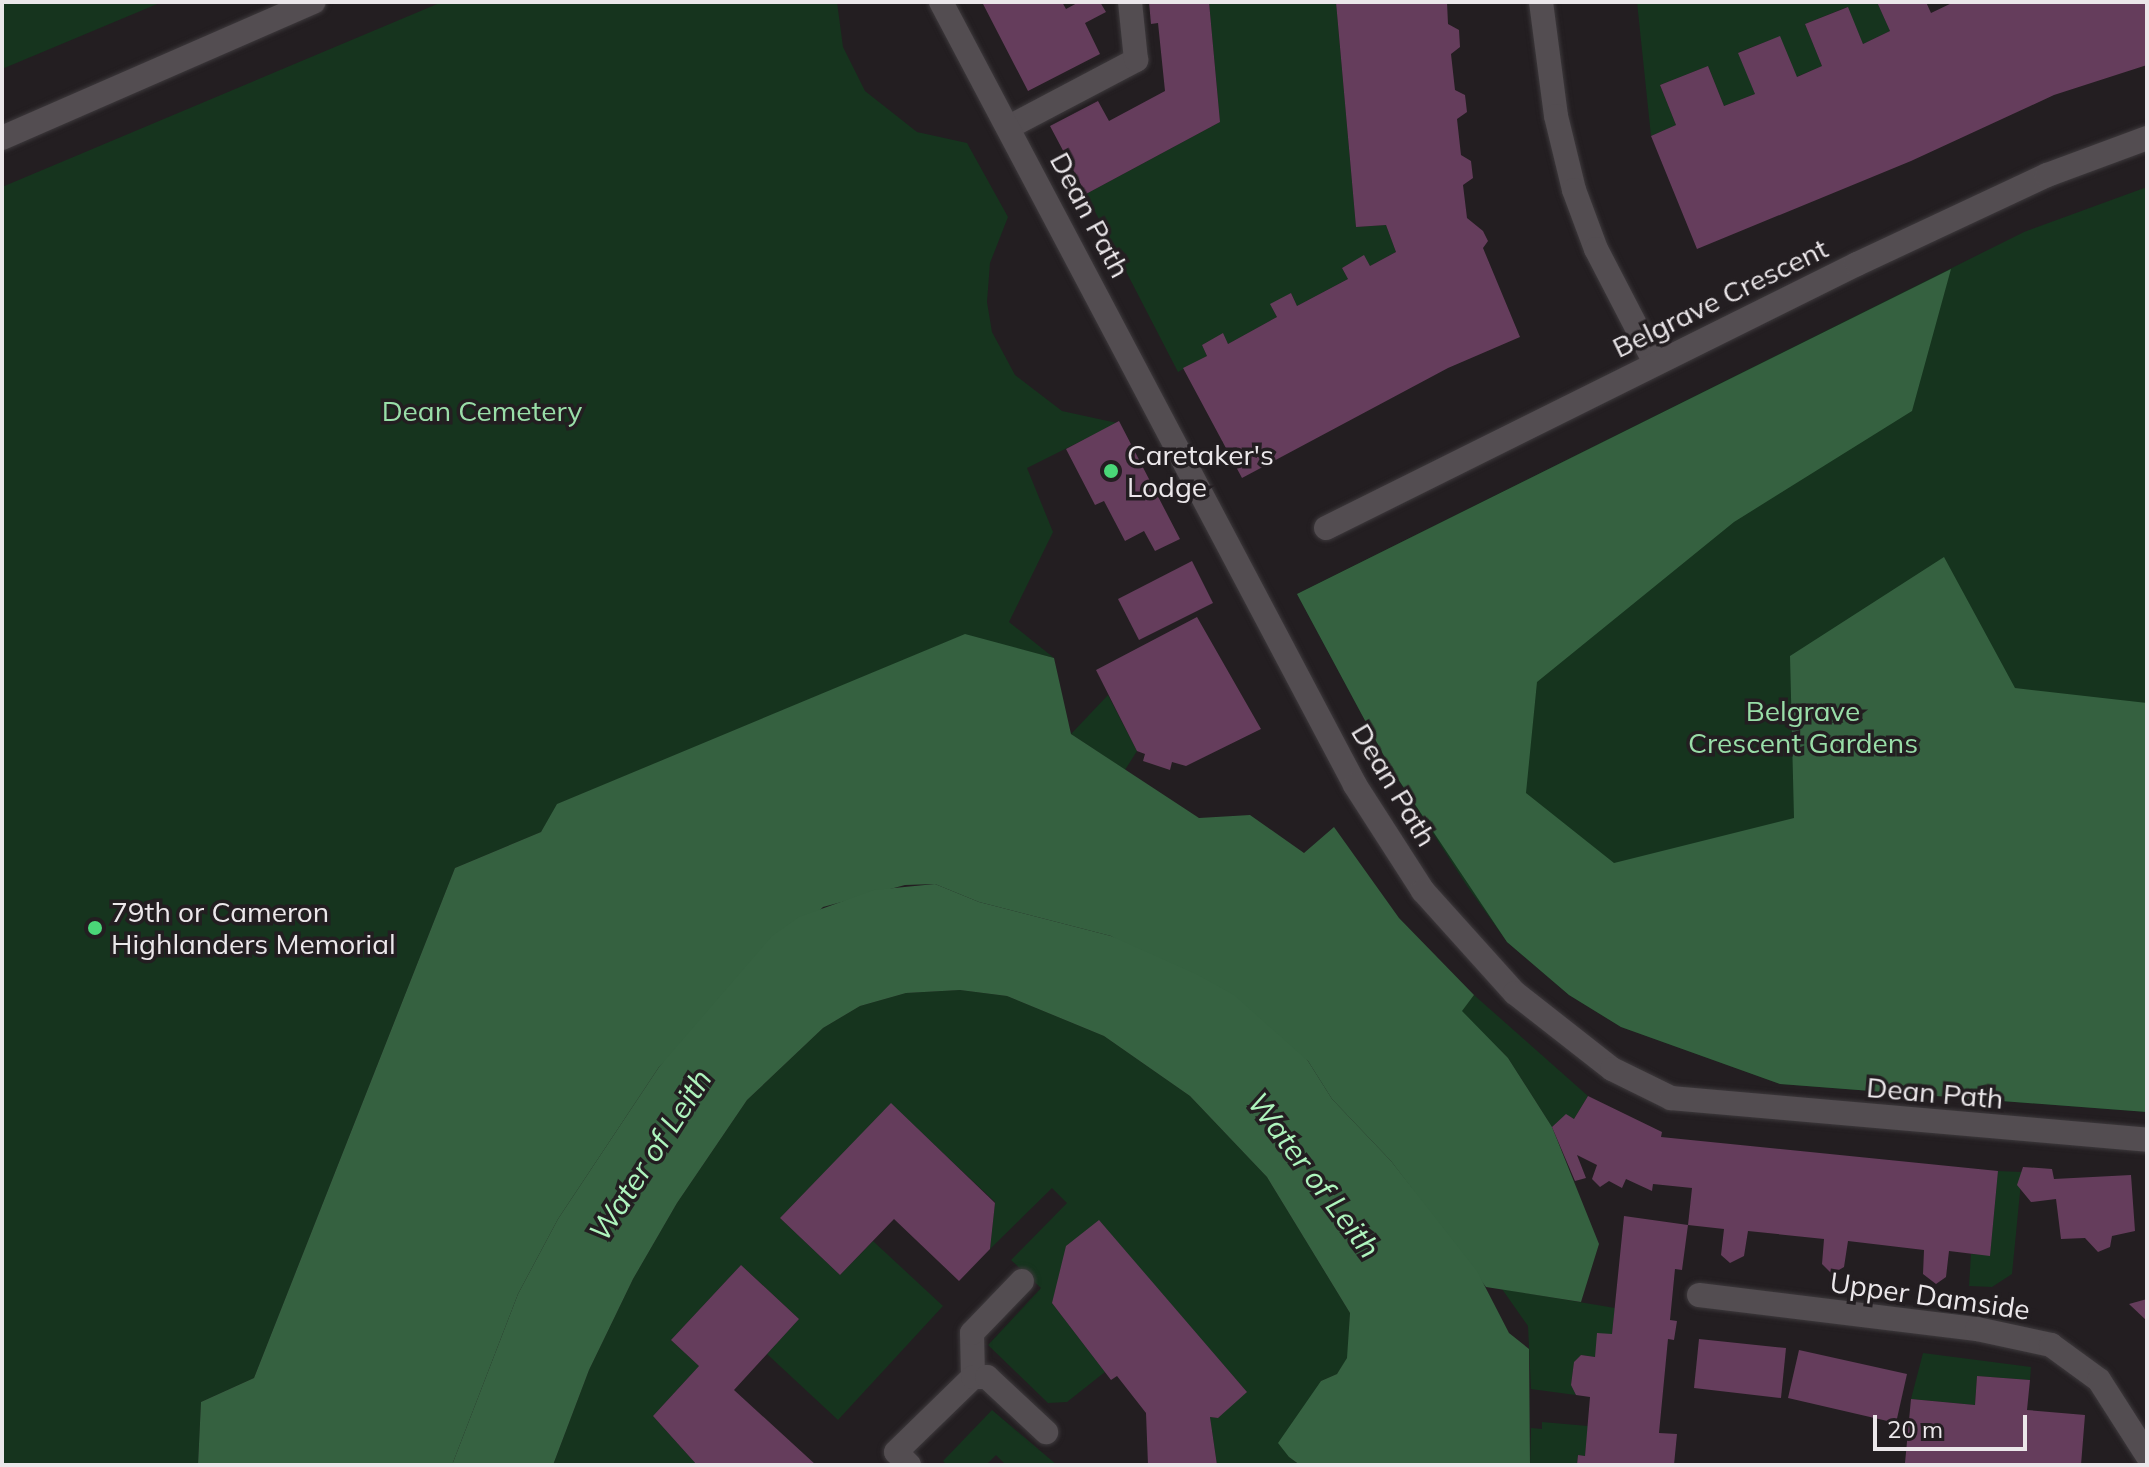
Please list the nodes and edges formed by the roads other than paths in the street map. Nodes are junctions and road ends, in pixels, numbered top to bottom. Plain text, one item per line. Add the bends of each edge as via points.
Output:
1 (314, 2) edge
2 (941, 2) edge
3 (1130, 2) edge
4 (1541, 2) edge
5 (1009, 127) junction
6 (2, 138) edge
7 (2147, 138) edge
8 (1654, 361) junction
9 (1326, 528) dead end
10 (2144, 1140) edge
11 (1022, 1281) dead end
12 (1699, 1295) dead end
13 (973, 1377) junction
14 (1046, 1432) dead end
15 (2147, 1455) edge
16 (909, 1465) edge

1 - 6 street
2 - 5 street, Dean Path
3 - 5 street via 1136,60
4 - 8 street via 1556,116 1574,190 1596,249
5 - 10 street, Dean Path via 1355,785 1423,891 1515,993 1612,1069 1671,1098
7 - 8 street, Belgrave Crescent via 2047,175
8 - 9 street, Belgrave Crescent
11 - 13 street via 972,1333
12 - 15 street, Upper Damside via 1977,1329 2051,1345 2099,1380
13 - 14 street via 987,1377
13 - 16 street via 896,1452

